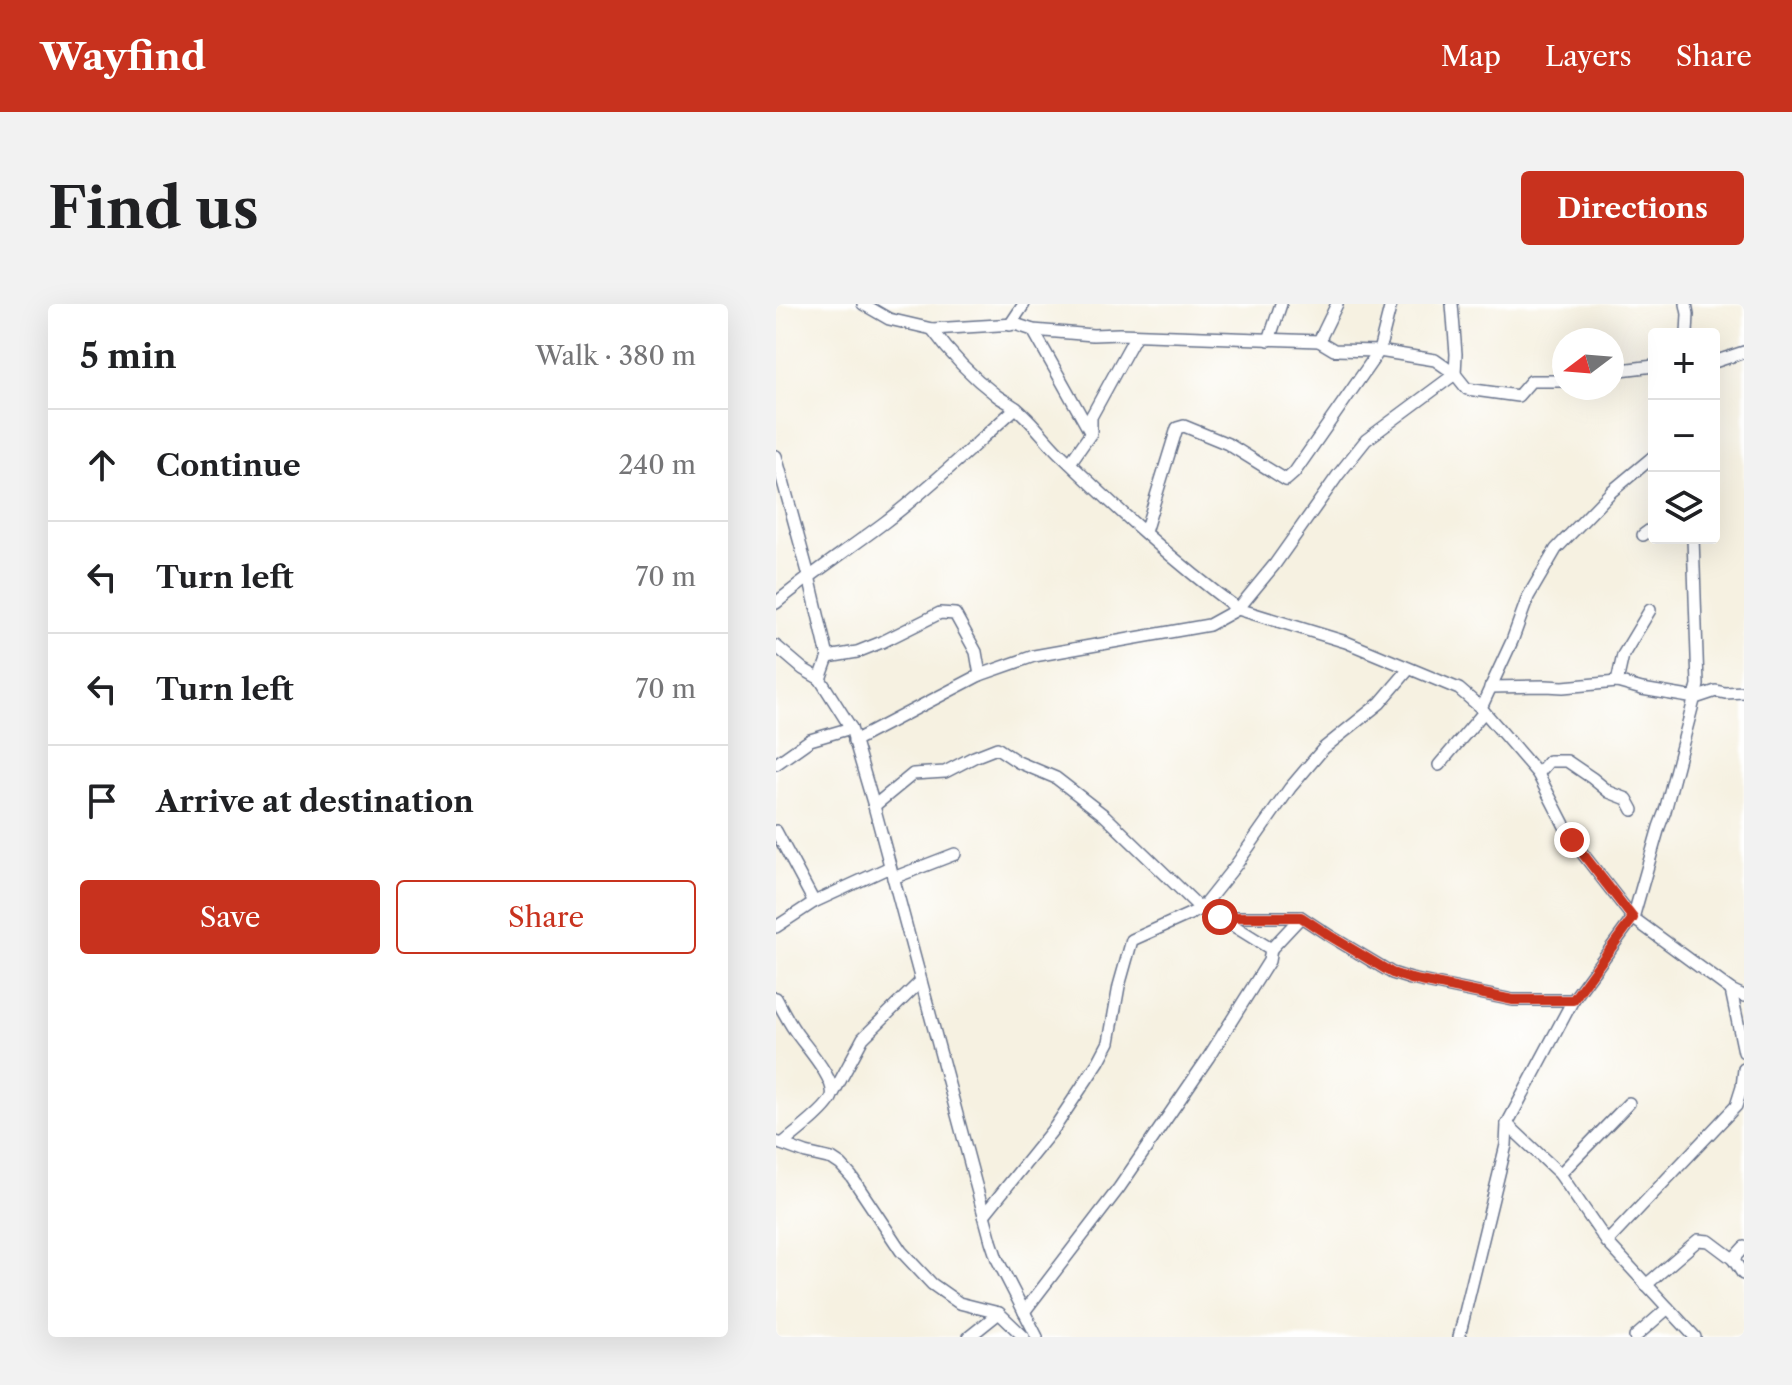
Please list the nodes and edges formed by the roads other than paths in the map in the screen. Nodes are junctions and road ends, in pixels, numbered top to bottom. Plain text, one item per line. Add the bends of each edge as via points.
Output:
1 (863, 304) edge
2 (1024, 304) edge
3 (1281, 304) edge
4 (1337, 304) edge
5 (1391, 304) edge
6 (1452, 304) edge
7 (1686, 304) edge
8 (1010, 325) junction
9 (1687, 328) edge
10 (932, 329) junction
11 (1033, 330) junction
12 (1136, 335) junction
13 (1269, 340) junction
14 (1319, 341) junction
15 (1379, 351) junction
16 (1744, 352) edge
17 (1720, 360) edge
18 (1648, 367) edge
19 (1624, 370) edge
20 (1455, 374) junction
21 (1552, 381) edge
22 (1016, 408) junction
23 (1091, 433) junction
24 (776, 456) edge
25 (1648, 461) edge
26 (1070, 463) junction
27 (1648, 531) edge
28 (1145, 532) junction
29 (1643, 535) dead end
30 (1693, 544) edge
31 (809, 576) junction
32 (776, 603) edge
33 (1238, 609) junction
34 (1650, 610) dead end
35 (776, 646) edge
36 (828, 657) junction
37 (1409, 669) junction
38 (980, 675) junction
39 (820, 679) junction
40 (1617, 682) junction
41 (1490, 687) junction
42 (1744, 692) edge
43 (1695, 698) junction
44 (1483, 710) junction
45 (852, 734) junction
46 (776, 764) edge
47 (1439, 765) dead end
48 (1538, 774) junction
49 (874, 806) junction
50 (1633, 810) dead end
51 (776, 831) edge
52 (955, 854) dead end
53 (892, 873) junction
54 (814, 902) junction
55 (1201, 909) junction
56 (1220, 917) junction
57 (1301, 917) junction
58 (1633, 918) junction
59 (776, 927) edge
60 (1271, 949) junction
61 (921, 981) junction
62 (1744, 982) edge
63 (1731, 990) junction
64 (1744, 996) edge
65 (776, 998) edge
66 (1573, 1000) junction
67 (1744, 1052) edge
68 (1744, 1069) edge
69 (832, 1094) junction
70 (1629, 1103) dead end
71 (1507, 1124) junction
72 (779, 1143) edge
73 (1560, 1174) junction
74 (984, 1215) junction
75 (1607, 1242) junction
76 (1744, 1247) edge
77 (1733, 1259) junction
78 (1743, 1274) edge
79 (1646, 1285) junction
80 (1668, 1308) junction
81 (1024, 1312) junction
82 (999, 1313) junction
83 (969, 1337) edge
84 (1024, 1337) edge
85 (1037, 1337) edge
86 (1459, 1337) edge
87 (1635, 1337) edge
88 (1695, 1337) edge

1 - 10 street via 889,319
2 - 8 street
3 - 13 street
4 - 14 street
5 - 15 street
6 - 20 street
7 - 9 street
8 - 10 street
8 - 11 street
10 - 22 street via 970,373
11 - 12 street
11 - 23 street
12 - 13 street
12 - 23 street via 1091,417
13 - 14 street
14 - 15 street via 1334,350
15 - 20 street via 1435,360
15 - 28 street via 1286,480 1228,444 1184,426 1177,428
16 - 17 street
18 - 19 street
20 - 21 street via 1467,389 1518,396 1531,381
20 - 33 street via 1366,440
22 - 26 street
22 - 31 street via 887,521
23 - 26 street
24 - 31 street
25 - 41 street via 1556,549 1528,597
26 - 28 street
27 - 29 street
28 - 33 street
30 - 43 street
31 - 32 street
31 - 36 street
33 - 37 street via 1346,642
33 - 38 street via 1209,625 1034,656
34 - 40 street via 1623,655
35 - 39 street
36 - 38 street via 857,652 940,613 955,614 976,652
36 - 39 street
37 - 44 street via 1459,689
37 - 55 street via 1380,703 1324,748
38 - 45 street
39 - 45 street
40 - 41 street
40 - 43 street
41 - 44 street
42 - 43 street via 1716,691
43 - 58 street
44 - 47 street
44 - 48 street
45 - 46 street via 810,740
45 - 49 street
48 - 50 street via 1549,761 1567,761 1627,799
48 - 58 street via 1572,840
49 - 53 street
49 - 55 street via 913,774 945,772 997,748 1056,778 1105,816
51 - 54 street
52 - 53 street
53 - 54 street
53 - 61 street
54 - 59 street
55 - 56 street
55 - 74 street via 1132,940 1104,1051 1055,1127
56 - 57 street
56 - 60 street
57 - 60 street
57 - 66 street via 1392,973 1411,979 1513,1000
58 - 63 street
58 - 66 street
60 - 81 street via 1269,961 1216,1046 1119,1188
61 - 69 street via 863,1038
61 - 74 street
62 - 63 street
63 - 64 street
63 - 67 street
65 - 69 street
66 - 71 street
68 - 75 street via 1736,1106
69 - 72 street via 816,1115
70 - 73 street
71 - 73 street
71 - 86 street
72 - 82 street via 841,1165 901,1251 932,1284 959,1303
73 - 75 street
74 - 81 street via 997,1259
75 - 79 street
76 - 77 street
77 - 78 street
77 - 79 street via 1709,1241 1698,1240
79 - 80 street
80 - 87 street
80 - 88 street
81 - 85 street
82 - 83 street
82 - 84 street

